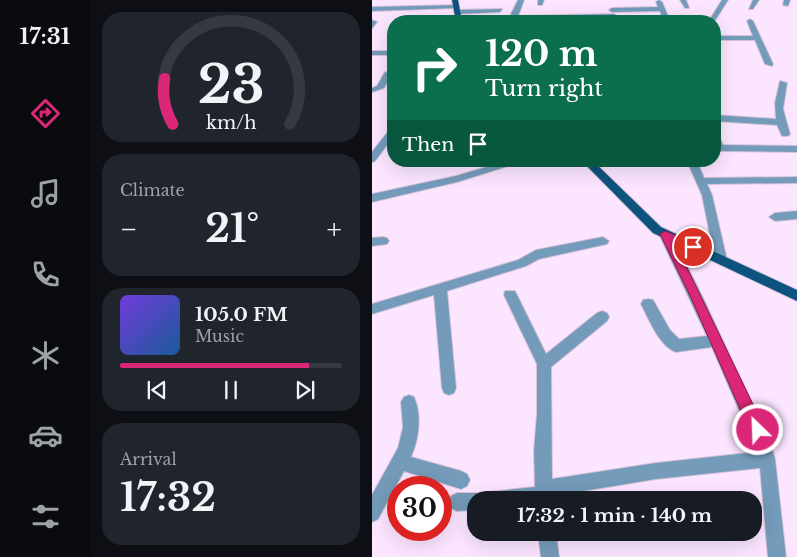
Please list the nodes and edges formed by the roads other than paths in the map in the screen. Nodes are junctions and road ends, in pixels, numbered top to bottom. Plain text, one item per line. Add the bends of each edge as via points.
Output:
1 (521, 0) edge
2 (610, 0) edge
3 (658, 0) edge
4 (725, 0) edge
5 (756, 0) edge
6 (456, 6) edge
7 (662, 8) junction
8 (751, 8) dead end
9 (372, 10) edge
10 (500, 10) dead end
11 (514, 15) edge
12 (614, 15) edge
13 (620, 15) edge
14 (665, 15) edge
15 (716, 15) edge
16 (750, 21) dead end
17 (721, 38) edge
18 (756, 38) junction
19 (387, 53) edge
20 (372, 54) edge
21 (769, 64) dead end
22 (387, 76) edge
23 (783, 83) dead end
24 (372, 90) edge
25 (721, 118) edge
26 (780, 122) junction
27 (785, 134) dead end
28 (387, 139) edge
29 (721, 148) edge
30 (796, 149) edge
31 (372, 159) edge
32 (498, 167) edge
33 (593, 167) edge
34 (695, 167) edge
35 (796, 180) edge
36 (701, 181) junction
37 (372, 198) edge
38 (796, 215) edge
39 (775, 217) dead end
40 (665, 234) junction
41 (603, 241) dead end
42 (721, 260) junction
43 (440, 288) junction
44 (510, 294) dead end
45 (796, 296) edge
46 (648, 304) dead end
47 (372, 309) edge
48 (602, 317) dead end
49 (716, 341) junction
50 (544, 364) junction
51 (450, 388) dead end
52 (409, 402) dead end
53 (767, 459) junction
54 (400, 462) junction
55 (461, 480) dead end
56 (543, 491) edge
57 (562, 491) edge
58 (467, 501) edge
59 (457, 502) dead end
60 (372, 510) edge
61 (548, 541) edge
62 (550, 557) edge
63 (777, 557) edge

1 - 11 street
2 - 12 street
3 - 7 street
4 - 15 street
5 - 8 street
6 - 9 street
6 - 10 street
7 - 13 street
7 - 14 street
16 - 18 street
17 - 18 street
18 - 21 street
19 - 20 street
22 - 24 street via 380,88
23 - 26 street via 777,100
25 - 26 street
26 - 27 street
28 - 31 street
29 - 30 street
32 - 37 street
33 - 40 main road via 657,230
34 - 36 street
35 - 36 street
36 - 42 street
38 - 39 street
40 - 42 main road
40 - 49 street
41 - 43 street via 536,254 522,263
42 - 45 main road
43 - 47 street
43 - 51 street
44 - 50 street
46 - 49 street via 676,346
48 - 50 street
49 - 53 street via 753,419
50 - 56 street
52 - 54 street via 411,427
53 - 57 street via 656,471
53 - 63 street
54 - 55 street
54 - 60 street
58 - 59 street
61 - 62 street

